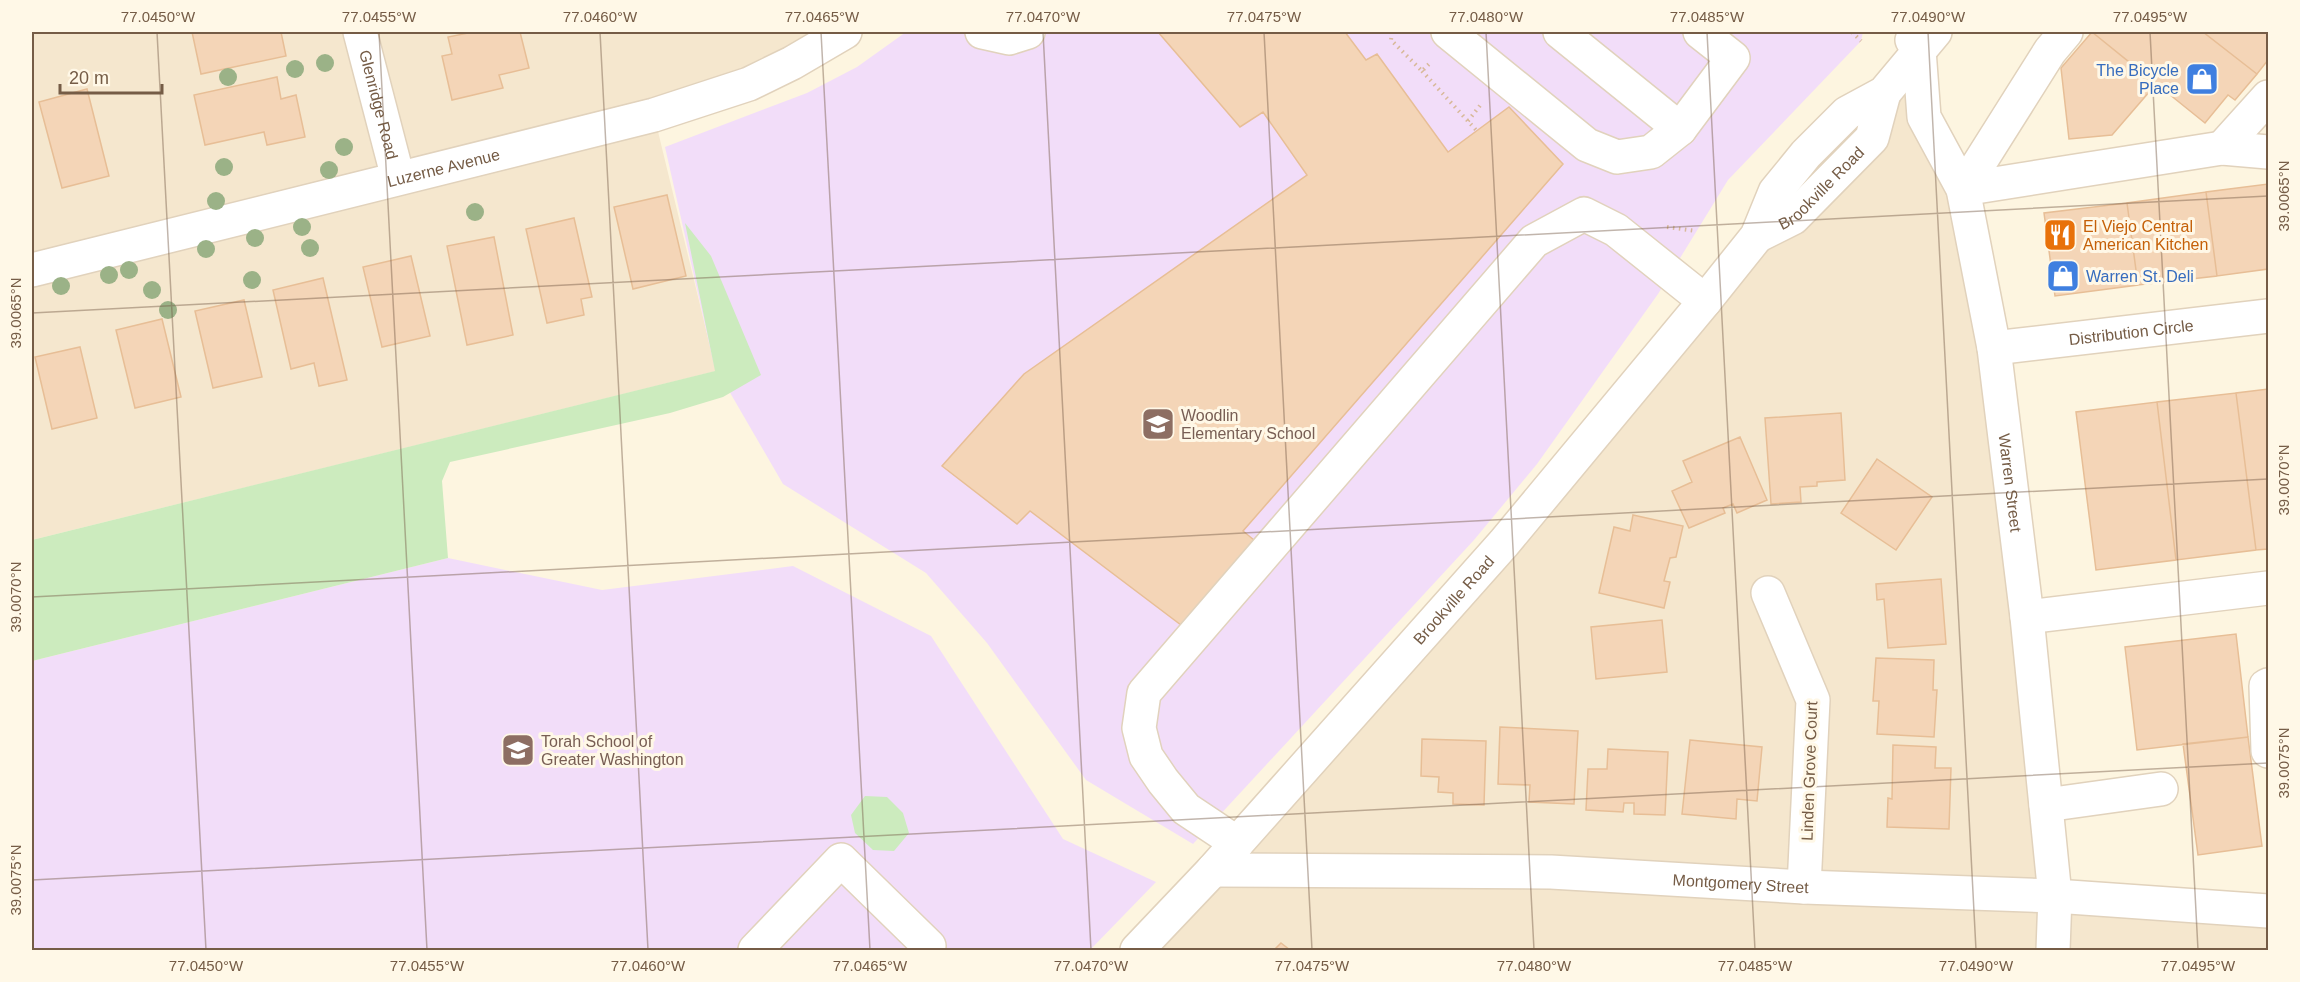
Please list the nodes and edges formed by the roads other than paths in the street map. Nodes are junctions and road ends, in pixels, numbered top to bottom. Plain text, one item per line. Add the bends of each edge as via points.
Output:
1 (360, 32) edge
2 (845, 32) edge
3 (982, 32) edge
4 (1028, 32) edge
5 (1700, 32) edge
6 (2066, 32) edge
7 (1569, 34) edge
8 (1920, 38) edge
9 (1443, 43) edge
10 (2268, 97) edge
11 (1680, 129) junction
12 (2222, 148) junction
13 (2268, 152) edge
14 (398, 178) junction
15 (1963, 189) junction
16 (32, 270) edge
17 (1705, 301) junction
18 (2268, 316) edge
19 (1994, 348) junction
20 (2268, 588) edge
21 (1768, 592) dead end
22 (2027, 617) junction
23 (2268, 685) edge
24 (2268, 751) edge
25 (2161, 789) dead end
26 (2046, 805) junction
27 (1237, 843) junction
28 (1213, 870) junction
29 (1804, 887) junction
30 (2055, 896) junction
31 (2268, 911) edge
32 (755, 951) edge
33 (924, 951) edge
34 (1137, 951) edge
35 (2053, 951) edge

1 - 14 street, Glenridge Road
2 - 14 street, Luzerne Avenue via 792,63 709,98
3 - 4 street via 1009,38
5 - 11 street via 1733,58
6 - 15 street
7 - 11 street
8 - 15 street, Warren Street via 1924,117
8 - 17 street, Brookville Road via 1884,93 1872,138 1793,218 1756,236
9 - 11 street via 1587,145 1617,157 1651,152
10 - 12 street
12 - 13 street
12 - 15 street
14 - 16 street, Luzerne Avenue
15 - 19 street, Warren Street
17 - 27 street, Brookville Road via 1504,543
17 - 27 street via 1616,230 1584,214 1534,241 1518,259 1144,693 1139,728 1146,756 1186,808
18 - 19 street, Distribution Circle
19 - 22 street, Warren Street
20 - 22 street
21 - 29 street, Linden Grove Court via 1813,700
22 - 26 street, Warren Street
23 - 24 street
25 - 26 street
26 - 30 street, Warren Street
27 - 28 street, Brookville Road
28 - 29 street, Montgomery Street via 1551,872
28 - 34 street, Brookville Road
29 - 30 street, Montgomery Street
30 - 31 street, Montgomery Street
30 - 35 street, Warren Street
32 - 33 street via 842,860 929,946

